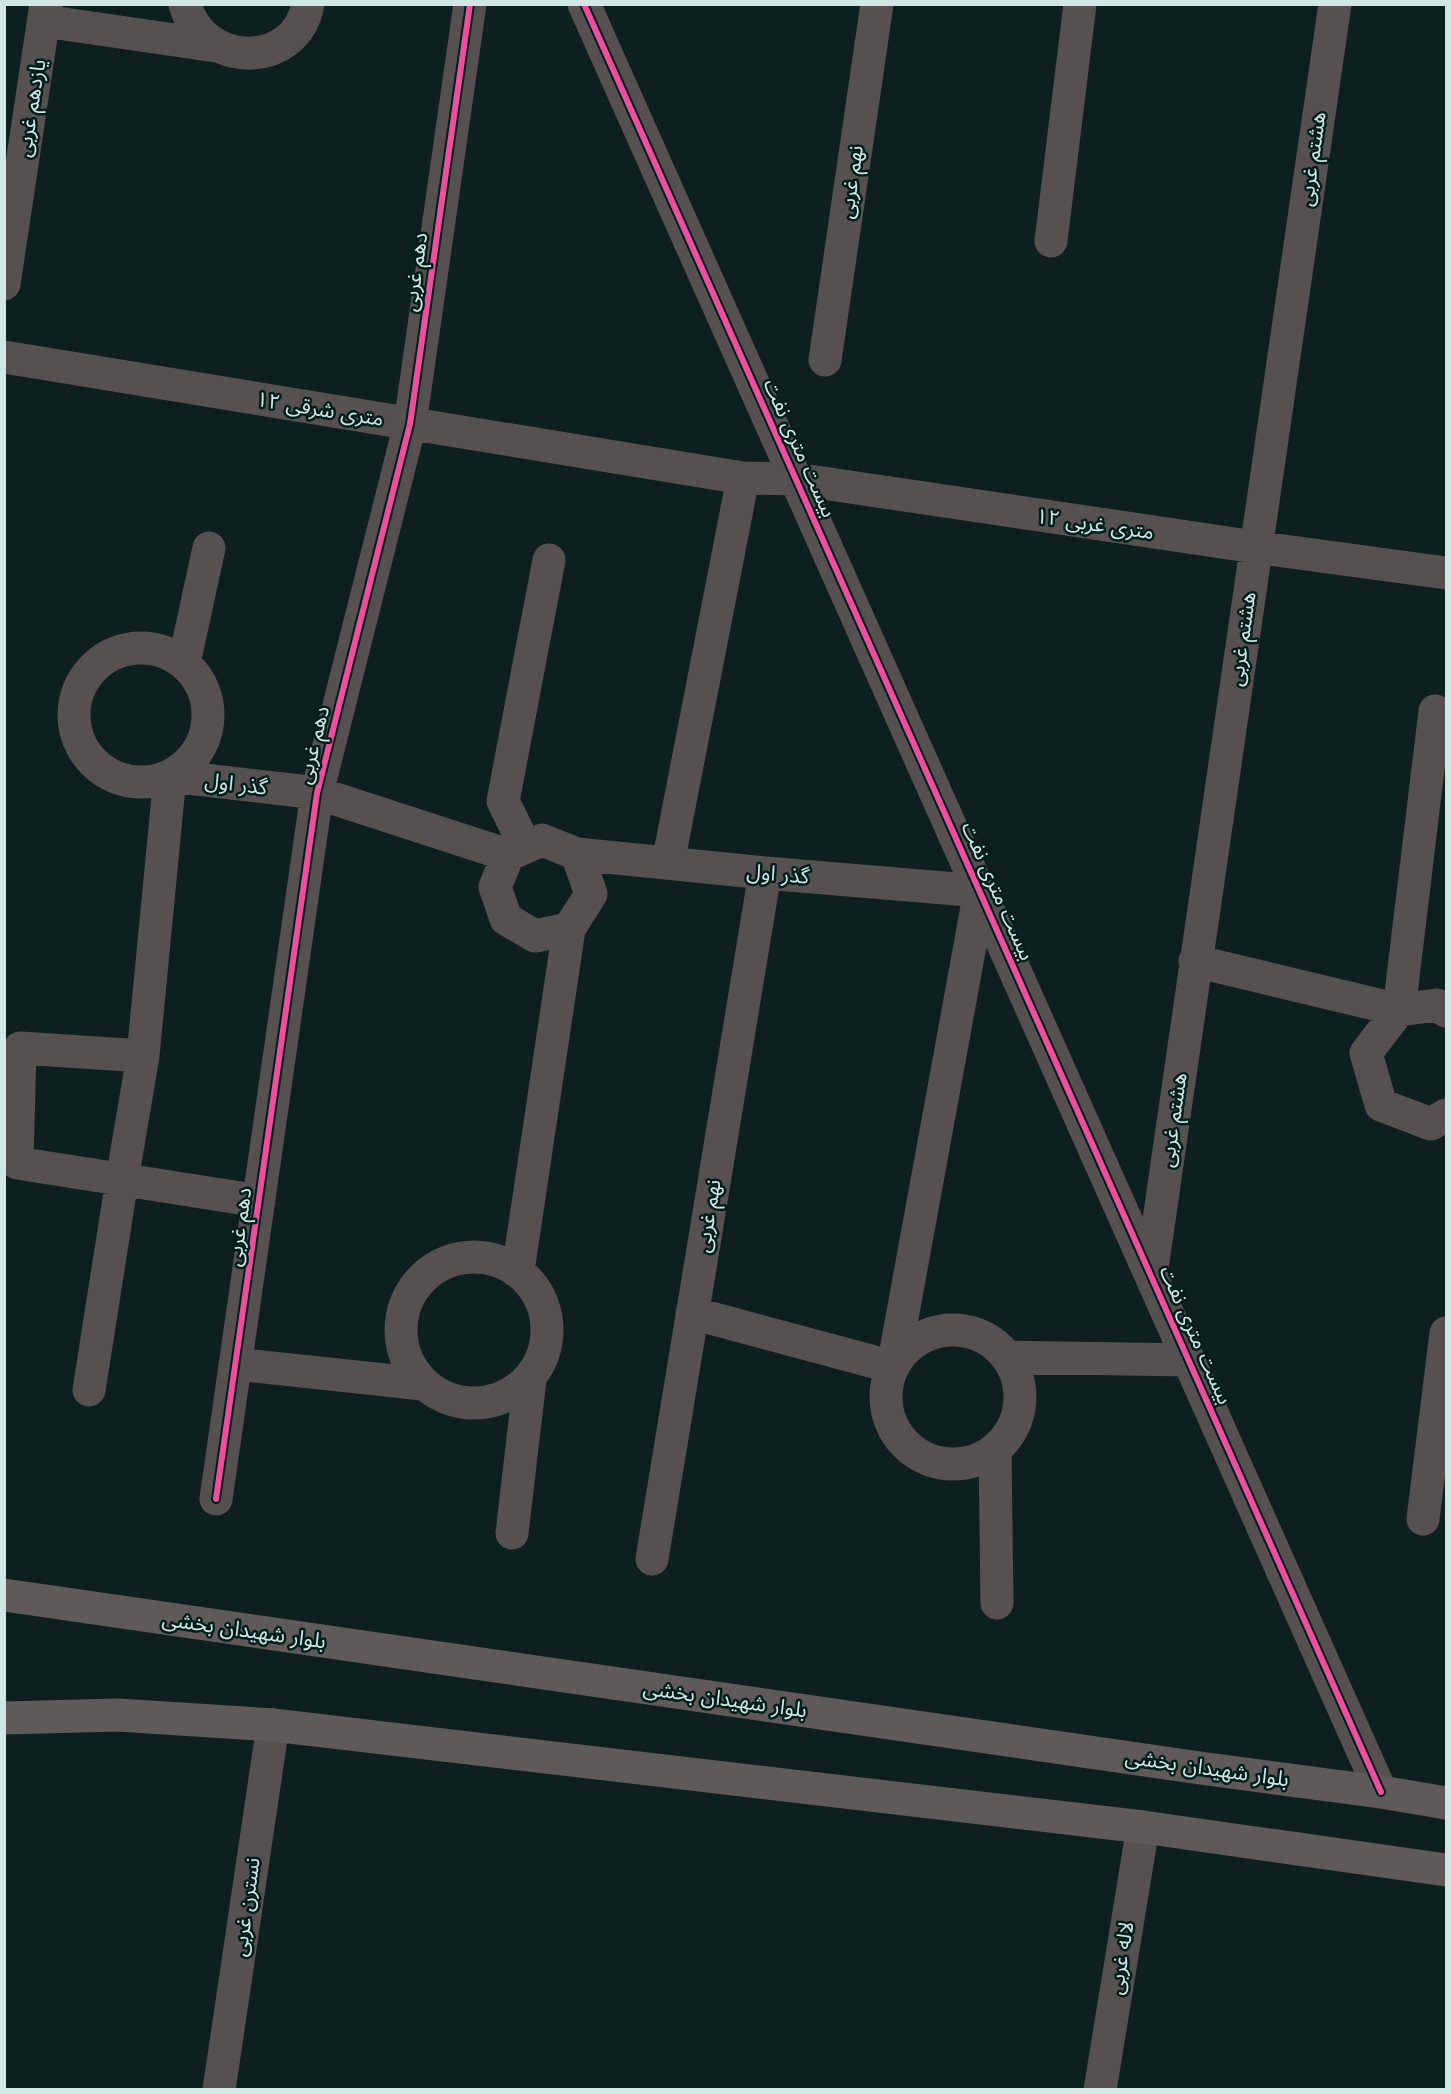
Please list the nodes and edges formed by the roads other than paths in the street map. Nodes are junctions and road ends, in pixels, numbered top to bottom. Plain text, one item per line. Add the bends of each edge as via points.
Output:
1 (185, 4) edge
2 (308, 4) edge
3 (470, 4) edge
4 (584, 4) edge
5 (877, 4) edge
6 (1080, 4) edge
7 (1335, 4) edge
8 (45, 13) edge
9 (216, 46) junction
10 (1051, 241) dead end
11 (4, 284) edge
12 (4, 357) edge
13 (825, 360) dead end
14 (410, 424) junction
15 (743, 478) junction
16 (796, 479) junction
17 (1255, 547) junction
18 (209, 548) dead end
19 (549, 560) dead end
20 (1446, 573) edge
21 (184, 663) junction
22 (1435, 711) dead end
23 (170, 776) junction
24 (317, 793) junction
25 (516, 851) junction
26 (577, 854) junction
27 (668, 863) junction
28 (765, 873) junction
29 (980, 891) junction
30 (569, 929) junction
31 (1195, 961) junction
32 (1399, 1010) junction
33 (1446, 1011) edge
34 (143, 1056) junction
35 (1446, 1115) edge
36 (122, 1180) junction
37 (259, 1201) junction
38 (518, 1271) junction
39 (1151, 1275) junction
40 (692, 1313) junction
41 (1446, 1333) edge
42 (1008, 1357) junction
43 (1189, 1360) junction
44 (236, 1364) junction
45 (892, 1367) junction
46 (530, 1379) junction
47 (423, 1384) junction
48 (89, 1390) dead end
49 (994, 1451) junction
50 (216, 1499) dead end
51 (1423, 1519) dead end
52 (512, 1533) dead end
53 (652, 1559) dead end
54 (7, 1596) edge
55 (997, 1603) dead end
56 (6, 1717) edge
57 (273, 1725) junction
58 (1381, 1792) junction
59 (1446, 1803) edge
60 (1143, 1827) junction
61 (1446, 1870) edge
62 (219, 2090) edge
63 (1100, 2090) edge

1 - 9 street via 188,17 200,34
2 - 9 street via 295,32 278,46 258,53 237,53
3 - 14 street, دهم غربی
4 - 16 street, بیست متری نفت
5 - 13 street, نهم غربی
6 - 10 street
7 - 17 street, هشتم غربی
8 - 9 street
8 - 11 street, یازدهم غربی
12 - 14 street, ۱۲ متری شرقی
14 - 15 street, ۱۲ متری شرقی
14 - 24 street, دهم غربی
15 - 16 street, ۱۲ متری غربی
15 - 27 street
16 - 17 street, ۱۲ متری غربی
16 - 29 street, بیست متری نفت
17 - 20 street, ۱۲ متری غربی
17 - 31 street, هشتم غربی
18 - 21 street
19 - 25 street via 502,801
21 - 23 street, گذر اول via 199,680 207,701 208,723 201,745 189,763
21 - 23 street, گذر اول via 165,652 143,647 121,650 101,660 85,675 75,696 77,740 106,773 127,781 149,782
22 - 32 street
23 - 24 street, گذر اول
23 - 34 street
24 - 25 street, گذر اول
24 - 37 street, دهم غربی
25 - 26 street via 542,840
25 - 30 street via 495,887 506,919 536,936
26 - 27 street, گذر اول
26 - 30 street via 591,894
27 - 28 street, گذر اول
28 - 29 street, گذر اول
28 - 40 street, نهم غربی
29 - 39 street, بیست متری نفت
29 - 45 street
30 - 38 street
31 - 32 street
31 - 39 street, هشتم غربی
32 - 33 street via 1437,1005
32 - 35 street via 1366,1053 1381,1105 1431,1124
34 - 36 street
34 - 36 street via 20,1048 17,1163
36 - 37 street
36 - 48 street
37 - 44 street, دهم غربی
38 - 46 street via 535,1288 545,1310 549,1335 543,1359
38 - 47 street via 496,1260 472,1257 448,1261 426,1274 411,1293 402,1316 401,1341 409,1364
39 - 43 street, بیست متری نفت
40 - 45 street
40 - 53 street, نهم غربی
41 - 51 street
42 - 43 street
42 - 45 street via 991,1341 970,1331 948,1330 925,1335 906,1348
42 - 49 street via 1022,1396 1009,1436
43 - 58 street, بیست متری نفت
44 - 47 street
44 - 50 street, دهم غربی
45 - 49 street via 886,1389 887,1412 895,1432 910,1449 930,1461 953,1465 975,1462
46 - 47 street via 512,1394 490,1403 466,1404 443,1397
46 - 52 street
49 - 55 street
54 - 58 main road, بلوار شهیدان بخشی
56 - 57 main road via 118,1715
57 - 60 main road
57 - 62 street, نسترن غربی
58 - 59 main road, بلوار شهیدان بخشی
60 - 61 main road
60 - 63 street, لاله غربی

